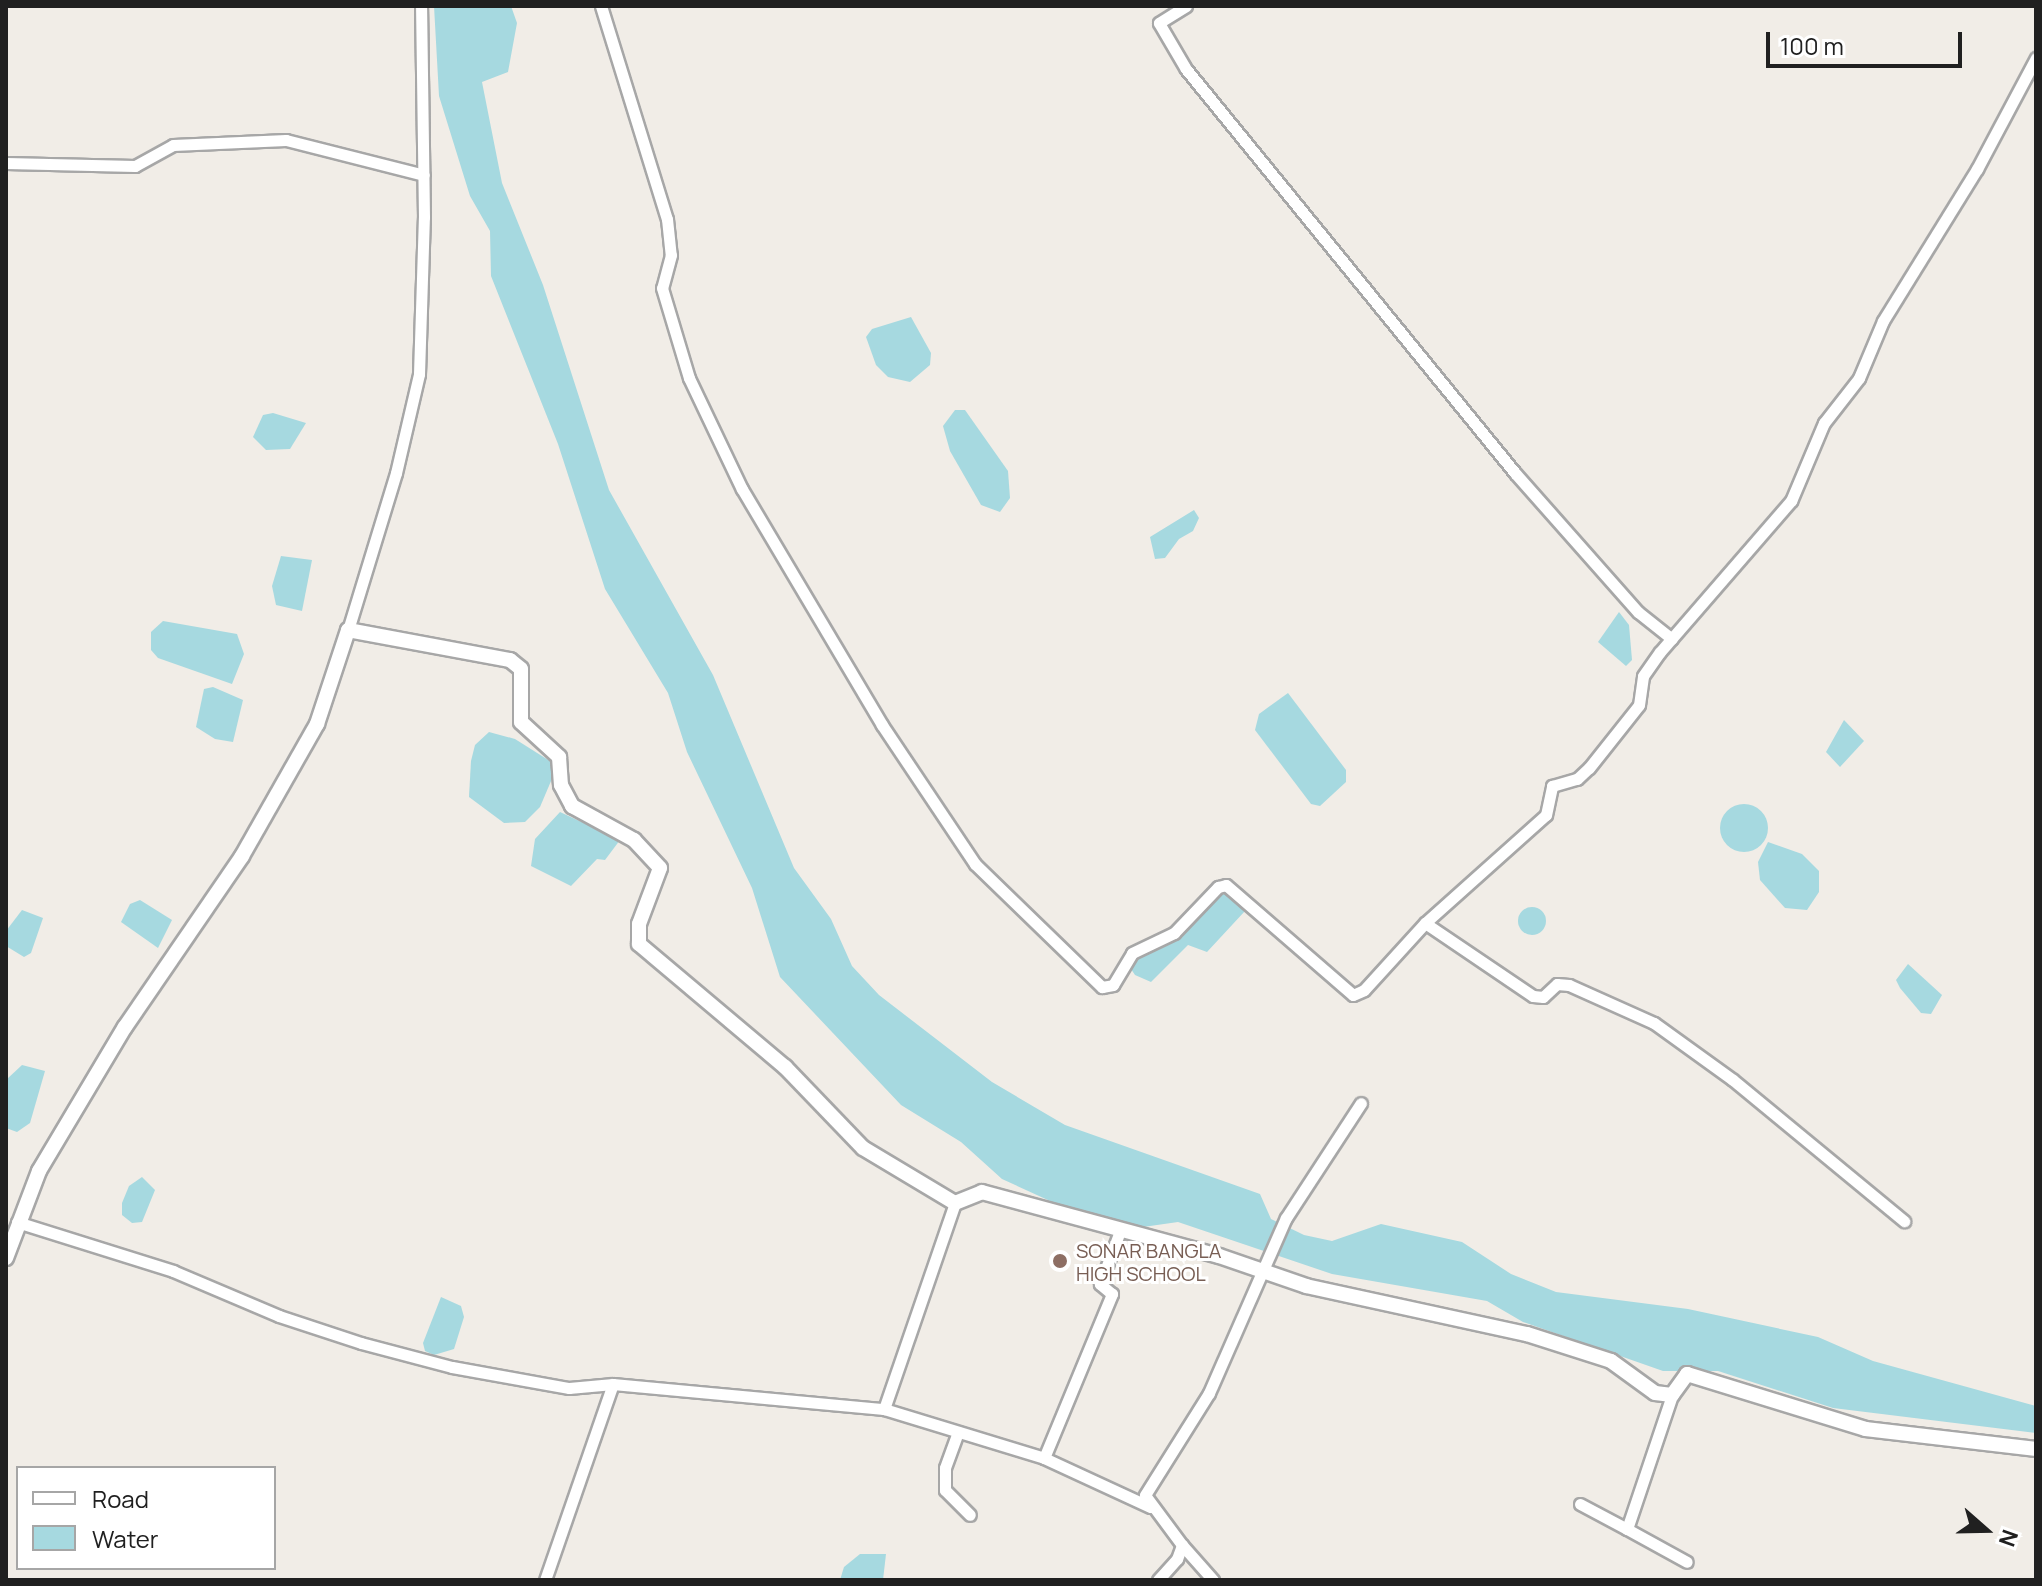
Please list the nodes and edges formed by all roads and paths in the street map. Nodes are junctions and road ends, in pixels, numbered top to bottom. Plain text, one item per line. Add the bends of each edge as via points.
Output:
1 (421, 6) edge
2 (601, 6) edge
3 (1186, 6) edge
4 (2036, 58) edge
5 (6, 163) edge
6 (424, 175) junction
7 (348, 630) junction
8 (1672, 639) junction
9 (1425, 923) junction
10 (1361, 1103) dead end
11 (955, 1203) junction
12 (1904, 1221) dead end
13 (17, 1222) junction
14 (1120, 1231) junction
15 (6, 1258) edge
16 (1266, 1266) junction
17 (613, 1384) junction
18 (1672, 1395) junction
19 (884, 1409) junction
20 (958, 1432) junction
21 (2036, 1449) edge
22 (1044, 1458) junction
23 (1580, 1504) dead end
24 (1150, 1507) junction
25 (970, 1515) dead end
26 (1627, 1529) junction
27 (1182, 1545) junction
28 (1687, 1562) dead end
29 (545, 1580) edge
30 (1158, 1580) edge
31 (1213, 1580) edge

1 - 6 street
2 - 9 street via 667,219 671,255 662,288 689,378 742,489 882,725 975,864 1102,987 1113,985 1132,953 1174,933 1226,885 1353,995 1364,990
3 - 8 street via 1160,19 1159,28 1186,69 1515,473 1638,612
4 - 8 street via 1977,169 1883,321 1859,378 1824,423 1791,501
5 - 6 street via 135,166 173,145 286,140
6 - 7 street via 419,374 396,473
7 - 11 street via 510,660 521,669 521,722 559,757 561,785 572,806 634,840 660,868 639,924 639,944 785,1067 863,1148
7 - 13 street via 317,724 242,856 125,1027 39,1171
8 - 9 street via 1643,676 1639,705 1589,768 1577,779 1552,786 1546,815
9 - 12 street via 1533,996 1569,985 1654,1023 1733,1080
10 - 16 street via 1286,1218
11 - 14 street via 982,1192
11 - 19 street
13 - 15 street
13 - 17 street via 173,1271 279,1316 361,1343 452,1367 569,1388
14 - 16 street
14 - 22 street via 1100,1284 1112,1294
16 - 18 street via 1527,1334 1611,1361 1655,1393
16 - 24 street via 1209,1393 1145,1495
17 - 19 street
17 - 29 street
18 - 21 street via 1687,1374 1866,1429
18 - 26 street
19 - 20 street
20 - 22 street
20 - 25 street via 945,1468 945,1490
22 - 24 street
23 - 26 street
24 - 27 street
26 - 28 street
27 - 30 street
27 - 31 street

